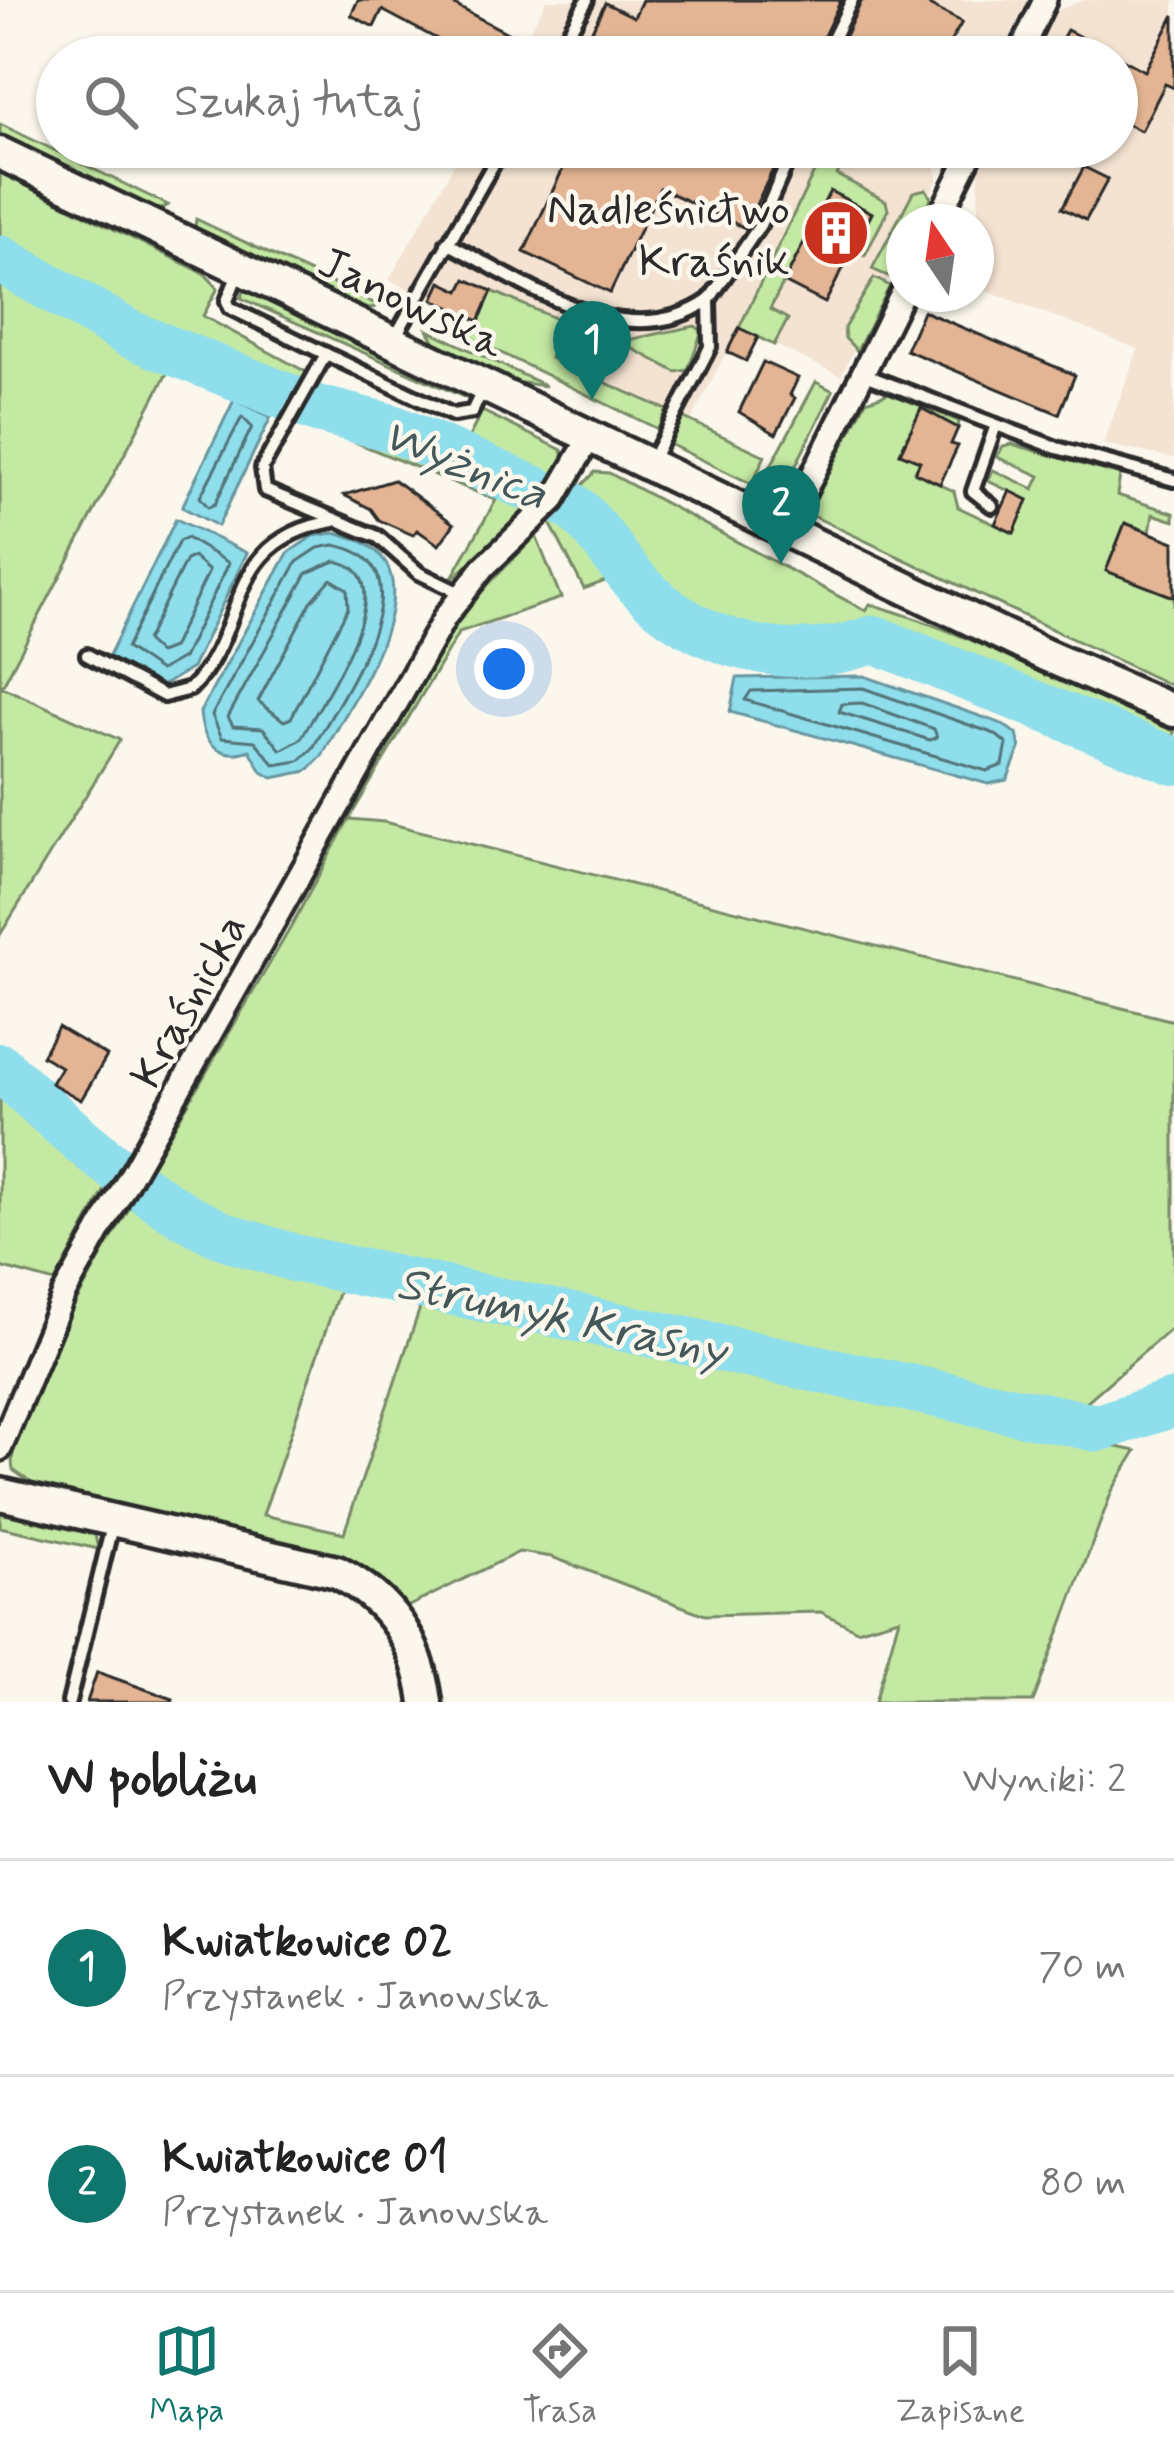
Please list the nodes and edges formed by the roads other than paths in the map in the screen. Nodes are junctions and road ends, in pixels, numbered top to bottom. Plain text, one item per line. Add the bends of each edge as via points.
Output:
1 (586, 0) edge
2 (852, 0) edge
3 (1046, 0) edge
4 (566, 36) edge
5 (834, 36) edge
6 (1028, 36) edge
7 (0, 153) edge
8 (490, 168) edge
9 (785, 168) edge
10 (964, 168) edge
11 (946, 204) edge
12 (447, 243) junction
13 (241, 268) junction
14 (709, 300) junction
15 (893, 312) edge
16 (392, 341) junction
17 (326, 355) junction
18 (863, 374) junction
19 (485, 386) junction
20 (996, 425) junction
21 (590, 436) junction
22 (649, 465) junction
23 (1174, 480) edge
24 (992, 506) dead end
25 (337, 520) junction
26 (785, 531) junction
27 (460, 593) junction
28 (86, 656) dead end
29 (1174, 711) edge
30 (0, 1449) edge
31 (0, 1494) edge
32 (114, 1519) junction
33 (69, 1702) edge
34 (426, 1702) edge

1 - 4 lane
2 - 5 lane
3 - 6 street
7 - 13 street, Janowska
8 - 12 lane
9 - 14 lane via 760,224
10 - 11 street
12 - 14 lane via 620,322 682,315
12 - 16 lane
13 - 16 street, Janowska
13 - 17 lane via 230,308
14 - 22 lane via 710,347
15 - 18 street
16 - 19 street, Janowska
17 - 19 lane via 460,417 472,412
17 - 25 lane via 262,468 265,490
18 - 20 lane
18 - 26 street
19 - 21 street, Janowska
20 - 23 lane
20 - 24 lane via 973,491
21 - 22 street, Janowska
21 - 27 street, Kraśnicka via 539,518
22 - 26 street, Janowska
25 - 27 lane
25 - 28 lane via 299,529 263,554 190,689 153,693
26 - 29 street, Janowska
27 - 30 street, Kraśnicka via 64,1294
31 - 32 street
32 - 33 lane
32 - 34 street via 274,1553 365,1587 399,1621

